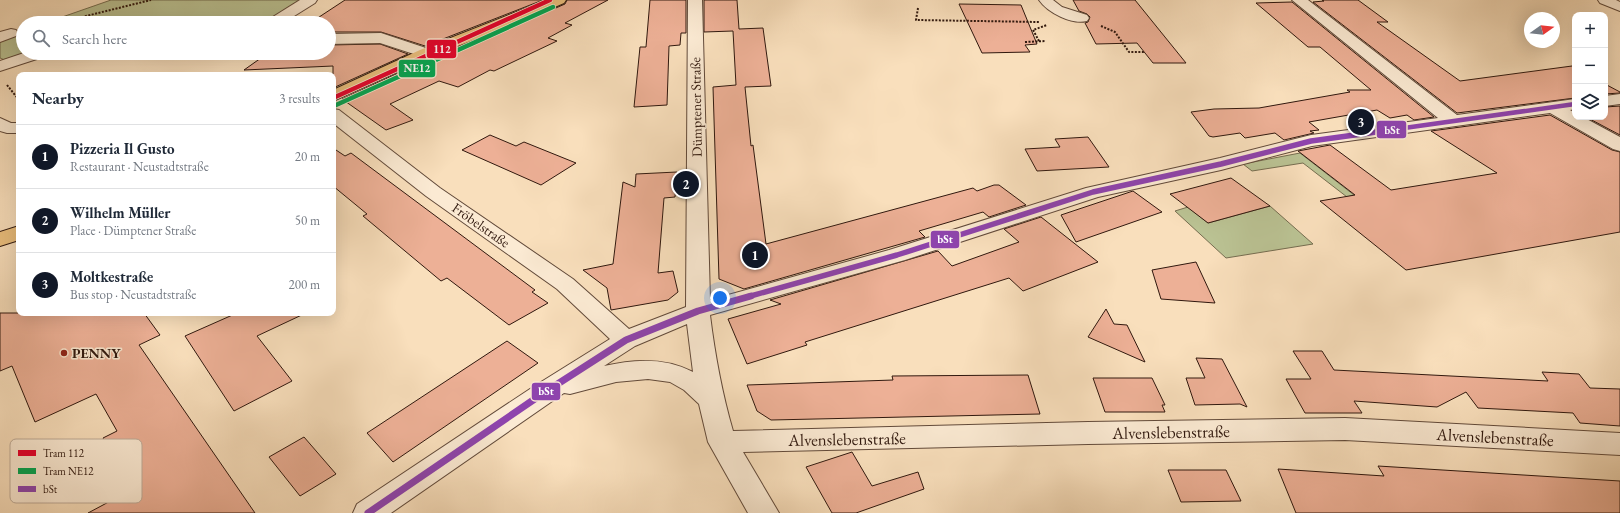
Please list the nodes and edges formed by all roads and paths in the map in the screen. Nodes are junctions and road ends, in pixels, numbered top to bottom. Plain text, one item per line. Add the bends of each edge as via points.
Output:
1 (151, 0) edge
2 (310, 0) edge
3 (525, 0) edge
4 (559, 0) edge
5 (695, 0) edge
6 (1046, 0) edge
7 (1299, 0) edge
8 (1605, 0) edge
9 (1620, 7) edge
10 (918, 8) dead end
11 (86, 16) edge
12 (285, 16) edge
13 (962, 16) dead end
14 (1005, 16) dead end
15 (1082, 18) joint
16 (965, 21) junction
17 (1007, 21) junction
18 (1046, 25) dead end
19 (336, 39) edge
20 (1046, 41) dead end
21 (1025, 42) dead end
22 (1144, 52) dead end
23 (426, 53) junction
24 (16, 59) edge
25 (3, 63) edge
26 (5, 82) dead end
27 (336, 95) edge
28 (16, 96) edge
29 (1620, 99) edge
30 (1608, 101) edge
31 (1572, 104) edge
32 (1552, 107) junction
33 (336, 116) edge
34 (1453, 121) junction
35 (0, 123) edge
36 (16, 128) edge
37 (1620, 145) edge
38 (16, 233) edge
39 (0, 240) edge
40 (698, 311) junction
41 (626, 340) junction
42 (542, 394) junction
43 (711, 400) junction
44 (722, 442) junction
45 (1620, 444) edge
46 (368, 513) edge
47 (764, 513) edge

1 - 11 path
2 - 12 street
3 - 23 main road via 483,20
4 - 23 main road
5 - 40 street, Dümptener Straße
6 - 15 street via 1050,6 1062,12
7 - 34 street
8 - 9 street
10 - 16 path via 916,20
13 - 16 path
14 - 17 path
15 - 22 path via 1115,32 1129,52
16 - 17 path
17 - 18 path via 1036,21
19 - 23 street via 382,38
20 - 21 path
23 - 27 main road
24 - 25 street
26 - 28 path
29 - 30 street
31 - 32 street
32 - 34 street
32 - 37 street
33 - 41 street, Fröbelstraße via 434,192 565,284
34 - 40 street via 1311,140 1221,164 1093,192 898,256
35 - 36 street via 7,128
38 - 39 main road
40 - 41 street
40 - 43 street, Dümptener Straße via 702,353
41 - 42 street
42 - 43 street via 608,373 651,370 671,372 694,383
42 - 46 street
43 - 44 street, Dümptener Straße
44 - 45 street, Alvenslebenstraße via 1345,429
44 - 47 street, Dümptener Straße

